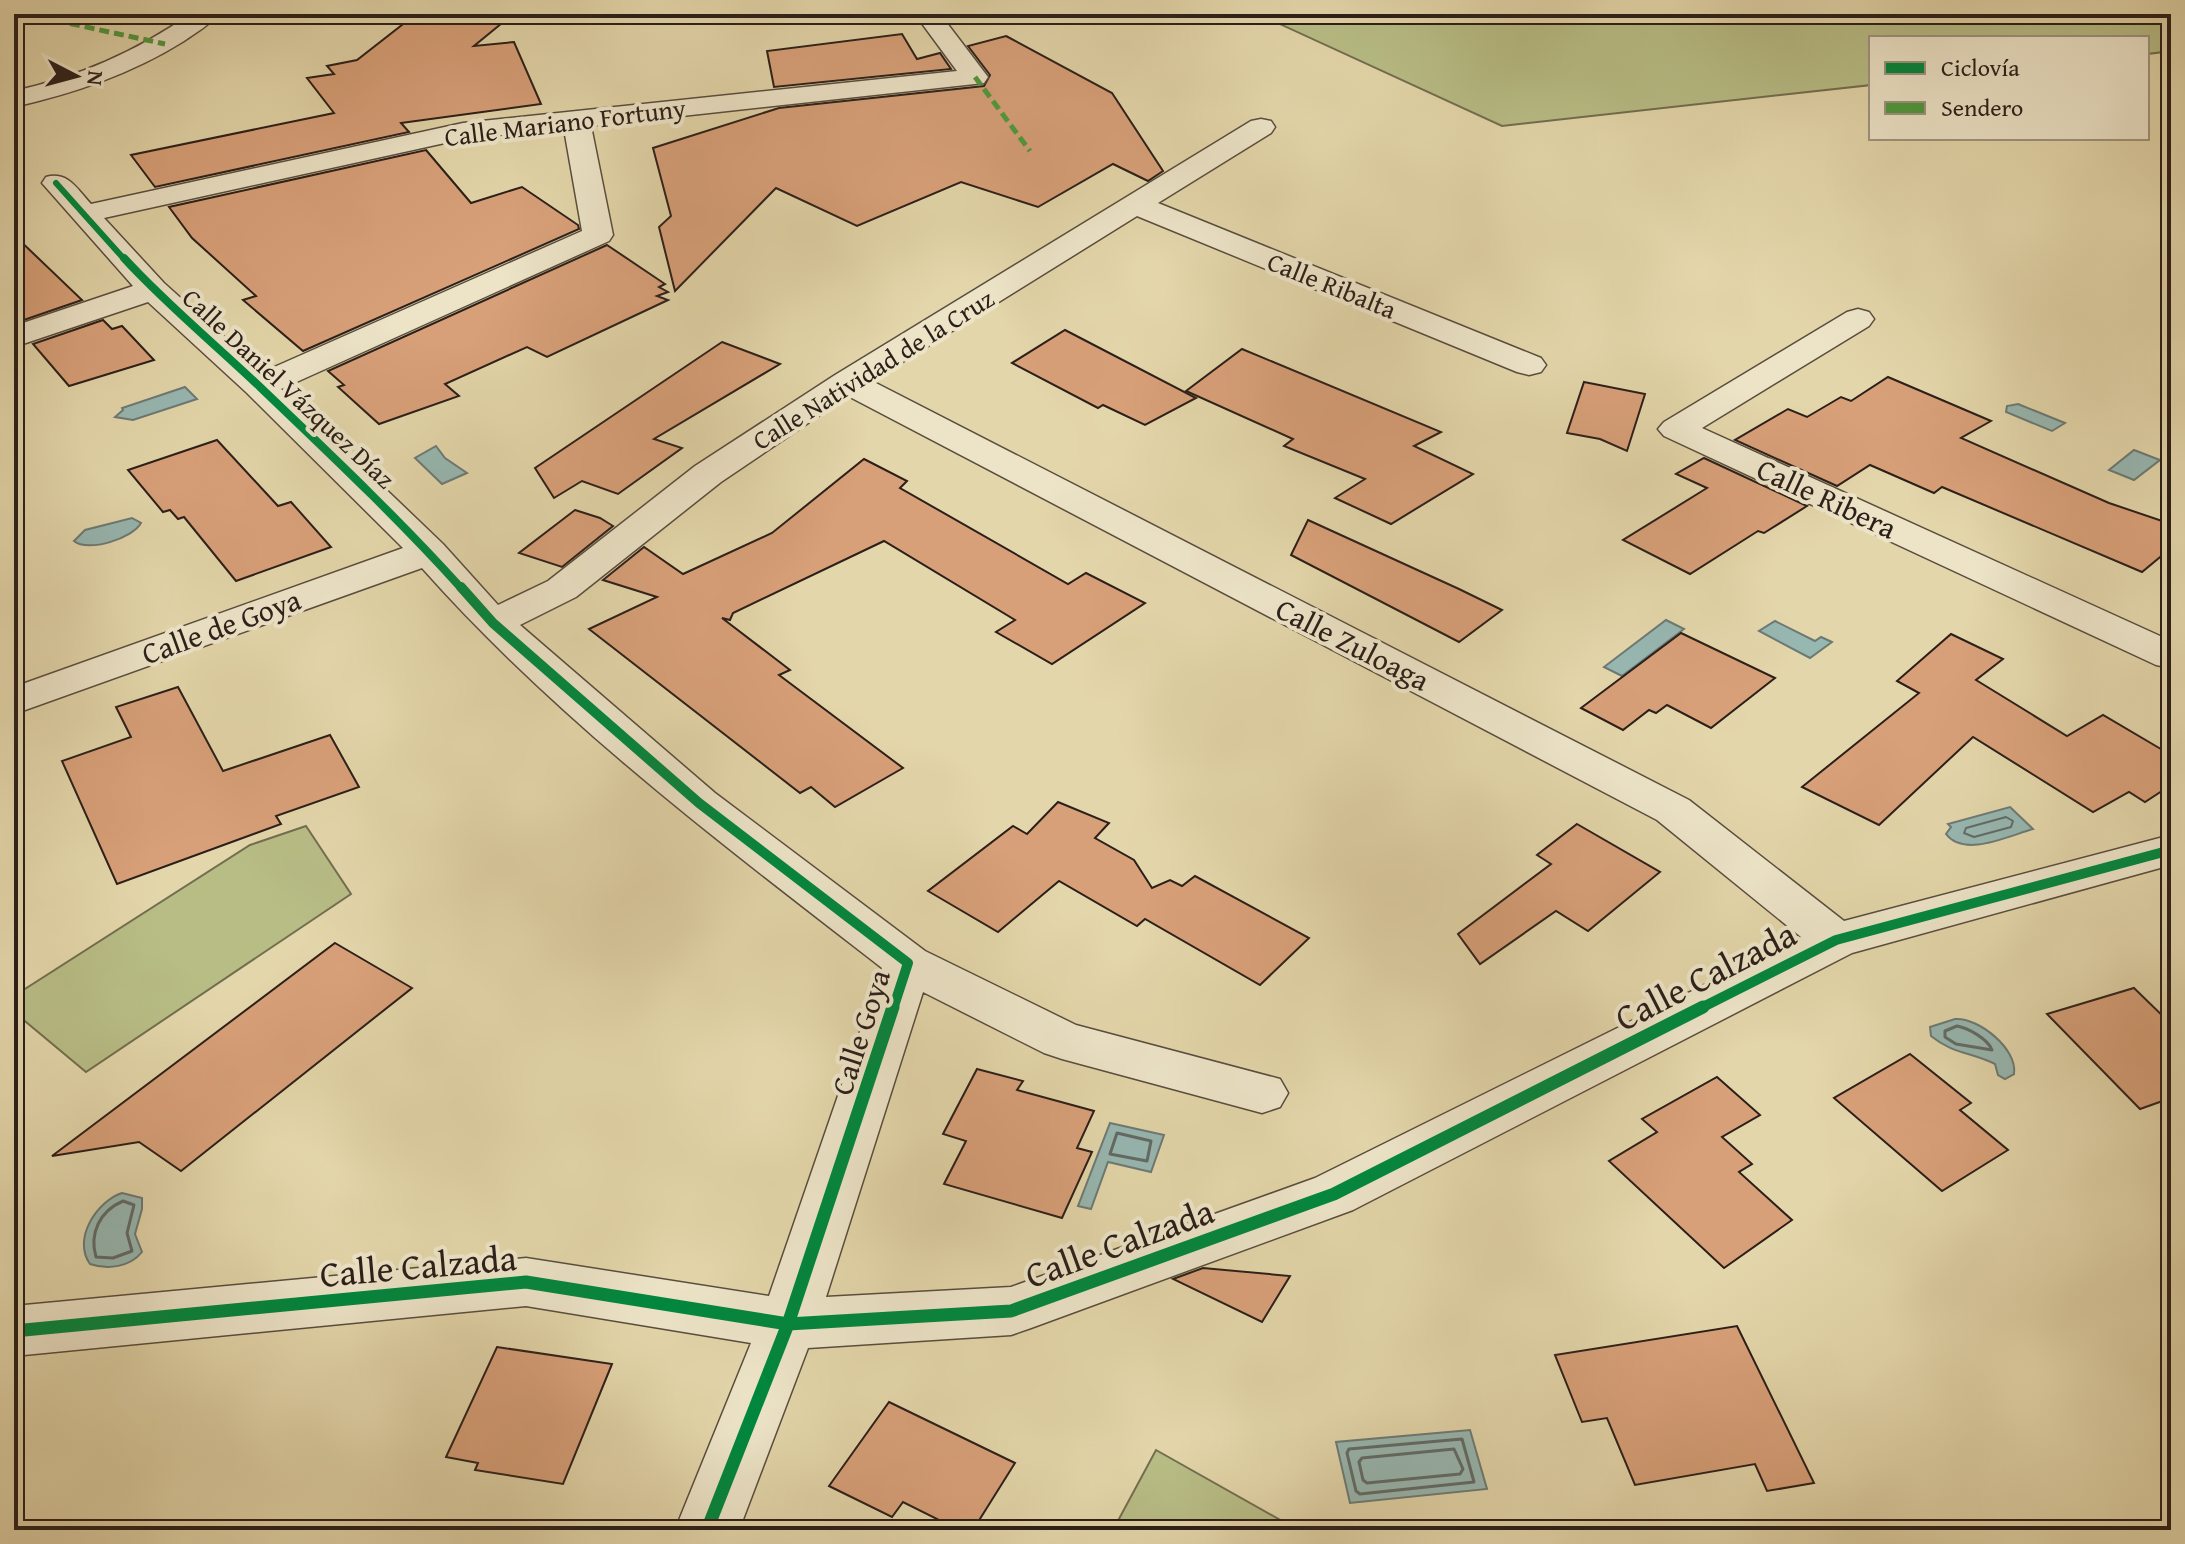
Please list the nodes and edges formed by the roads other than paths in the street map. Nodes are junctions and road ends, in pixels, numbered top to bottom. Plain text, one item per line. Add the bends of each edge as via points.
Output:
1 (206, 14) edge
2 (927, 14) edge
3 (14, 99) edge
4 (576, 119) junction
5 (1261, 127) dead end
6 (56, 183) dead end
7 (1136, 205) junction
8 (84, 214) junction
9 (153, 290) junction
10 (1858, 319) dead end
11 (14, 337) edge
12 (1529, 365) dead end
13 (847, 382) junction
14 (259, 386) junction
15 (429, 552) junction
16 (493, 623) junction
17 (2171, 656) edge
18 (14, 701) edge
19 (2171, 850) edge
20 (1836, 940) junction
21 (908, 963) junction
22 (1262, 1093) dead end
23 (788, 1324) junction
24 (14, 1331) edge
25 (707, 1530) edge

1 - 3 street via 165,44 103,74
2 - 4 street, Calle Mariano Fortuny via 975,77
4 - 8 street, Calle Mariano Fortuny via 463,131
4 - 14 street via 598,235
5 - 7 street, Calle Natividad de la Cruz
6 - 8 street, Calle Daniel Vázquez Díaz
7 - 12 street, Calle Ribalta
7 - 13 street, Calle Natividad de la Cruz
8 - 9 street, Calle Daniel Vázquez Díaz
9 - 11 street
9 - 14 street, Calle Daniel Vázquez Díaz
10 - 17 street, Calle Ribera via 1676,429
13 - 16 street, Calle Natividad de la Cruz via 708,474 562,589
13 - 20 street, Calle Zuloaga via 1673,810
14 - 15 street, Calle Daniel Vázquez Díaz
15 - 16 street, Calle Daniel Vázquez Díaz
15 - 18 street, Calle de Goya
16 - 21 street, Calle Goya via 699,803
19 - 20 street, Calle Calzada
20 - 23 street, Calle Calzada via 1334,1194 1011,1311
21 - 22 street, Calle Goya via 1062,1040
21 - 23 street, Calle Goya
23 - 24 street, Calle Calzada via 526,1282
23 - 25 street, Calle Goya

